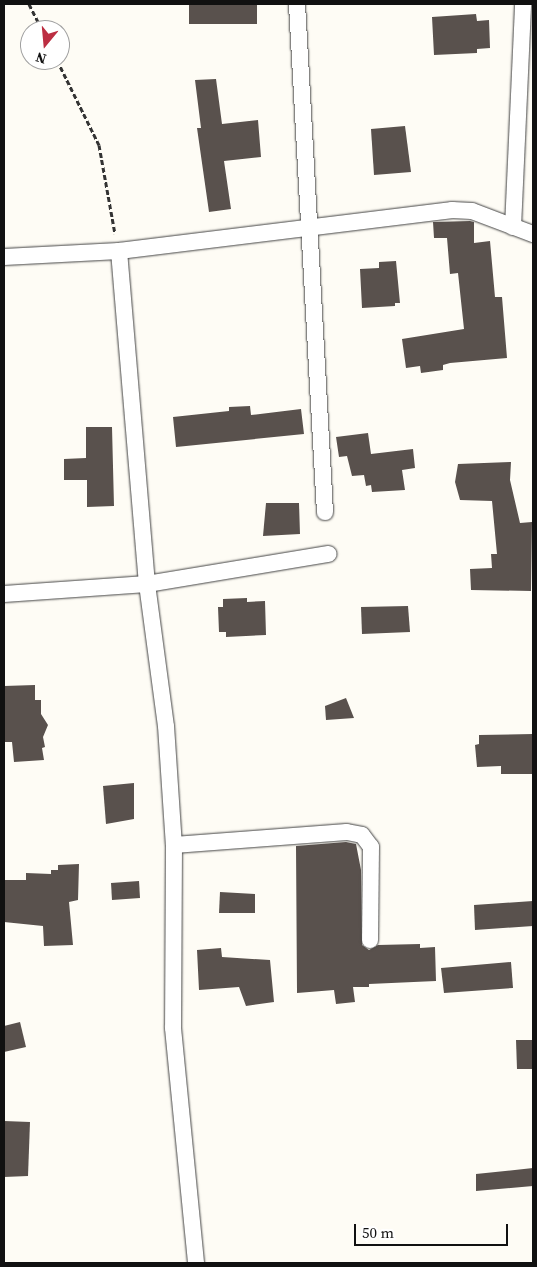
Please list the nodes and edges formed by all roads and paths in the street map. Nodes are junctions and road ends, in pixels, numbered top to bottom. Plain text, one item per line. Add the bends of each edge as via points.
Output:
1 (29, 4) edge
2 (297, 4) edge
3 (523, 4) edge
4 (37, 20) edge
5 (62, 70) edge
6 (308, 227) junction
7 (512, 227) junction
8 (533, 234) edge
9 (119, 251) junction
10 (4, 257) edge
11 (325, 512) dead end
12 (329, 554) dead end
13 (148, 584) junction
14 (4, 594) edge
15 (174, 844) junction
16 (370, 940) dead end
17 (196, 1263) edge

1 - 4 path
2 - 6 street
3 - 7 street
5 - 9 path via 99,145
6 - 7 street via 459,210 488,216
6 - 9 street
6 - 11 street
7 - 8 street
9 - 10 street
9 - 13 street
12 - 13 street
13 - 14 street
13 - 15 street via 166,726
15 - 16 street via 347,832 362,835 371,847
15 - 17 street via 173,1028

